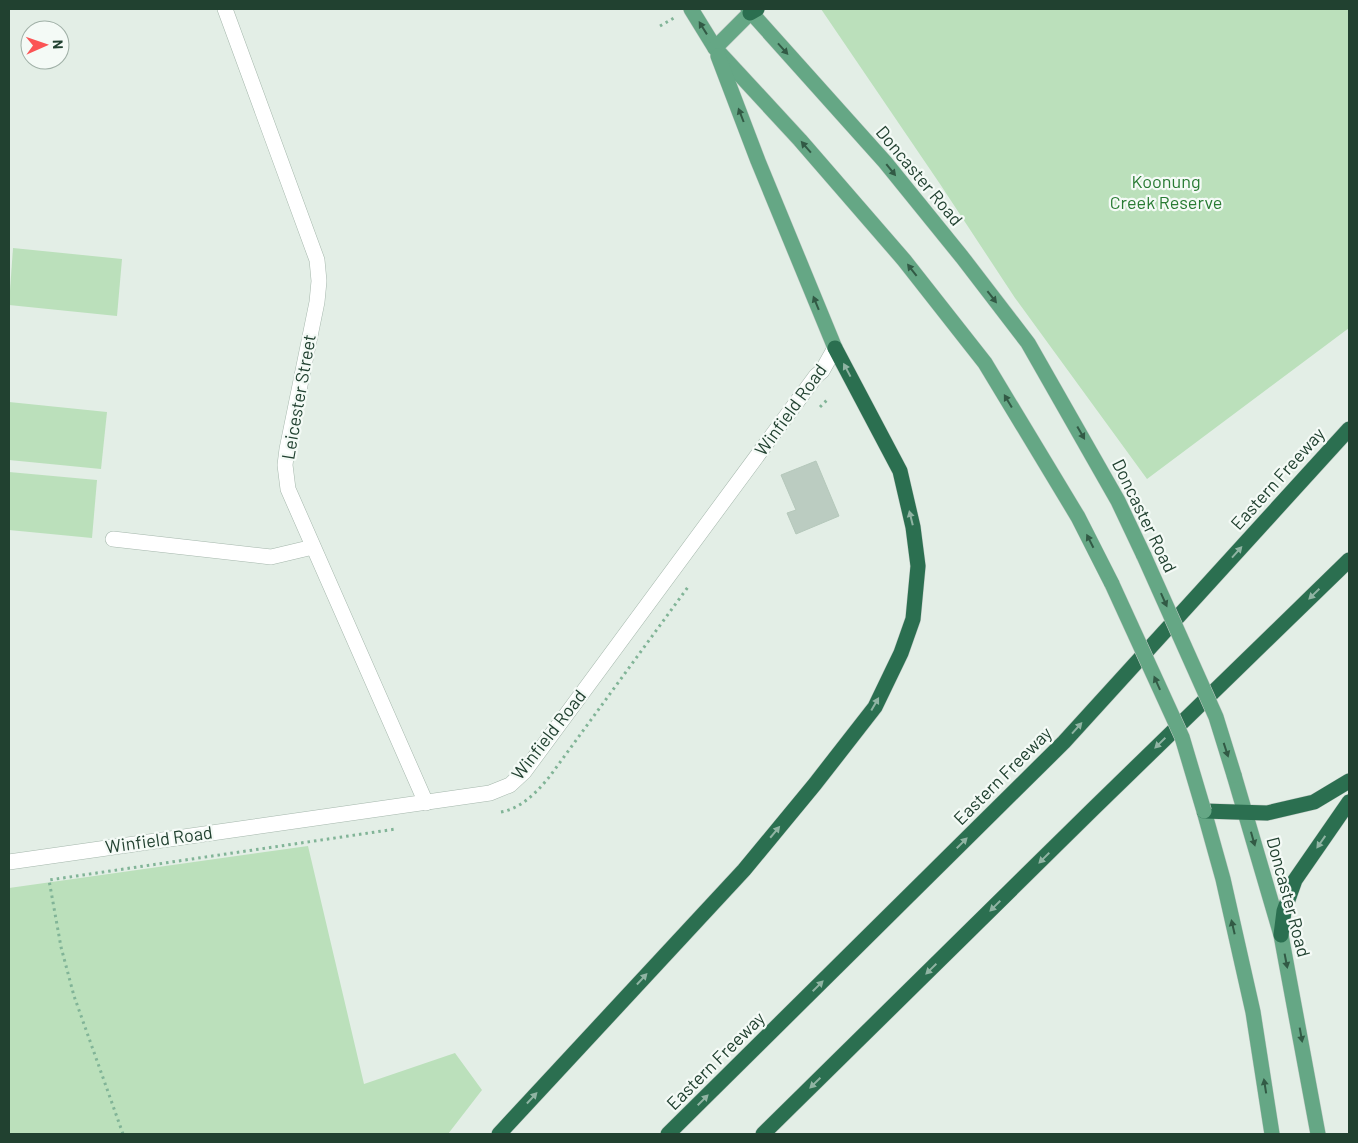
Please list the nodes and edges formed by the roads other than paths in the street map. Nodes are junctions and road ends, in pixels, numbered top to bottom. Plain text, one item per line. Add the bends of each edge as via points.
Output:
1 (225, 9) edge
2 (752, 10) edge
3 (686, 11) edge
4 (715, 48) junction
5 (835, 348) junction
6 (1349, 429) edge
7 (113, 539) dead end
8 (313, 547) junction
9 (1349, 560) edge
10 (1349, 781) edge
11 (426, 802) junction
12 (1349, 802) edge
13 (1204, 811) junction
14 (1246, 813) junction
15 (9, 862) edge
16 (1281, 936) junction
17 (499, 1134) edge
18 (668, 1134) edge
19 (763, 1134) edge
20 (1272, 1134) edge
21 (1318, 1134) edge

1 - 8 street, Leicester Street via 317,260 317,297 285,465 288,489
2 - 4 main road
2 -> 14 main road, Doncaster Road, bridge via 885,162 1028,344 1118,501 1144,556 1216,717
4 -> 3 main road
5 -> 4 main road
13 -> 4 main road, bridge via 1182,737 1112,584 1078,517 985,364 904,260
5 - 11 street, Winfield Road via 822,371 524,772 510,785 490,793
17 -> 5 highway via 744,870 875,707 901,653 912,618 918,566 913,527 900,472
18 -> 6 highway, Eastern Freeway via 1064,742
7 - 8 street via 272,557
8 - 11 street, Leicester Street
9 -> 19 highway
10 - 14 highway via 1314,802 1267,813
11 - 15 street, Winfield Road
12 -> 16 highway via 1295,880 1284,911
13 - 14 highway
20 -> 13 main road via 1252,1012
14 -> 16 main road, Doncaster Road
16 -> 21 main road, Doncaster Road

